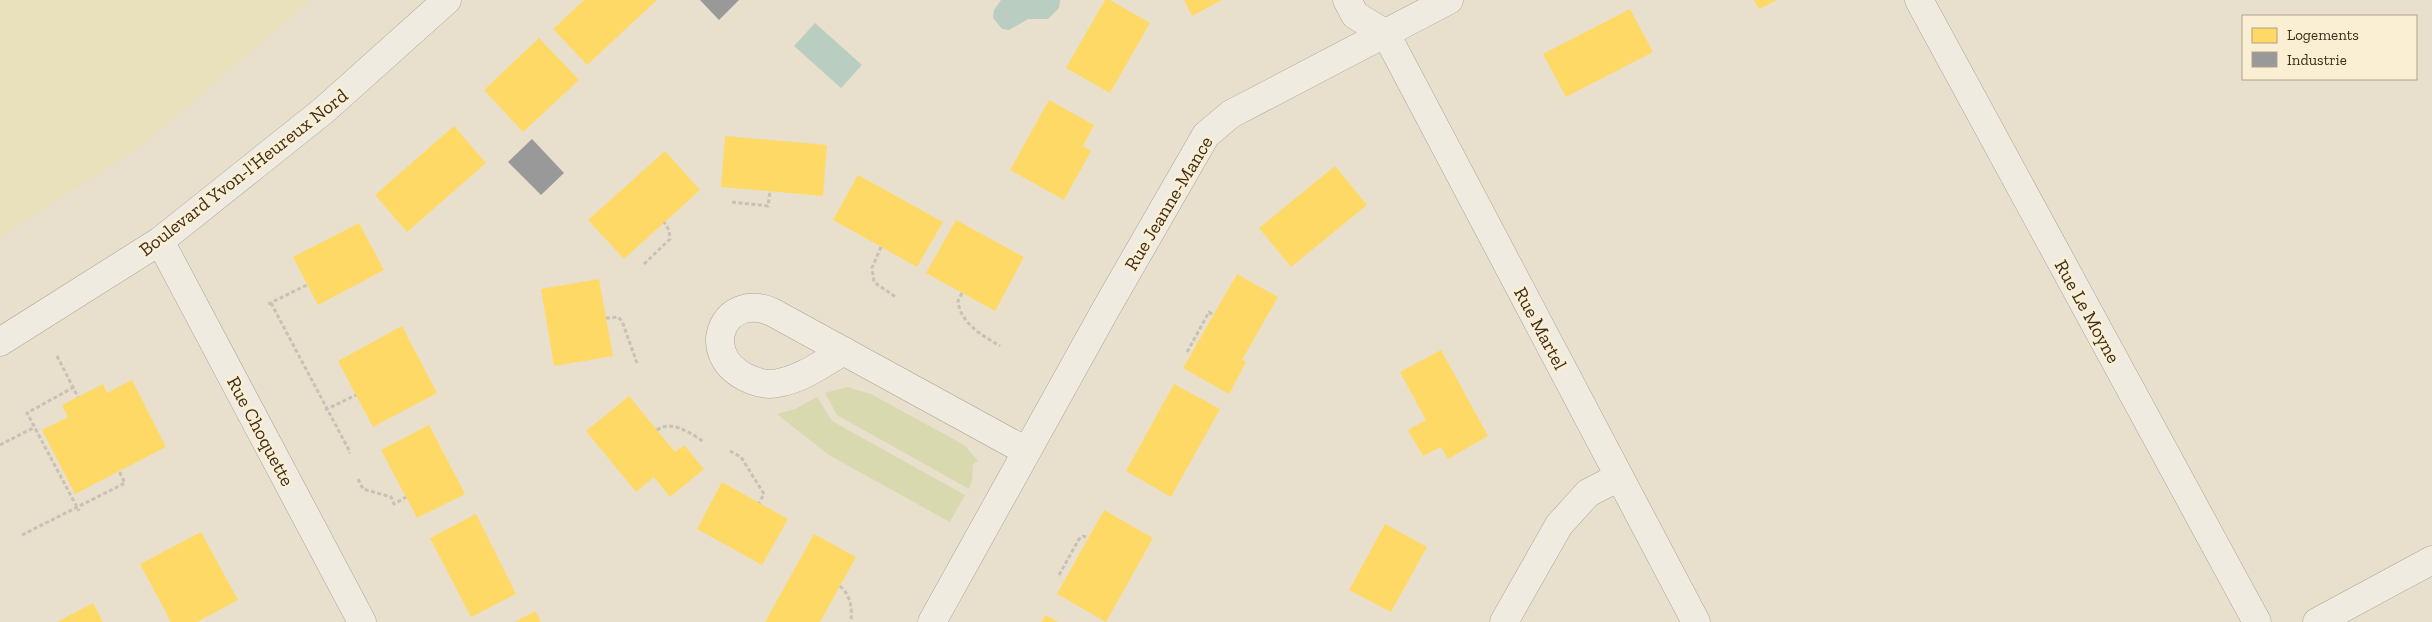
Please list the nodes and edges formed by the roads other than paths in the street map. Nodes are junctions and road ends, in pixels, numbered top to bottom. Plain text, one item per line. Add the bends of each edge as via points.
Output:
1 (446, 0) edge
2 (1347, 0) edge
3 (1919, 0) edge
4 (1436, 3) edge
5 (1386, 34) junction
6 (160, 241) junction
7 (0, 342) edge
8 (844, 351) dead end
9 (1026, 451) junction
10 (1619, 477) junction
11 (2432, 560) edge
12 (362, 622) edge
13 (932, 622) edge
14 (1504, 622) edge
15 (1696, 622) edge
16 (2257, 622) edge
17 (2317, 622) edge

1 - 6 street, Boulevard Yvon-l'Heureux Nord via 323,111
2 - 5 street via 1355,15
3 - 16 street, Rue Le Moyne
4 - 5 street, Rue Jeanne-Mance
5 - 9 street, Rue Jeanne-Mance via 1230,114 1206,135
5 - 10 street, Rue Martel
6 - 7 street, Boulevard Yvon-l'Heureux Nord
6 - 12 street, Rue Choquette
8 - 9 street
9 - 13 street, Rue Jeanne-Mance
10 - 14 street via 1588,493 1558,525
10 - 15 street, Rue Martel
11 - 17 street

